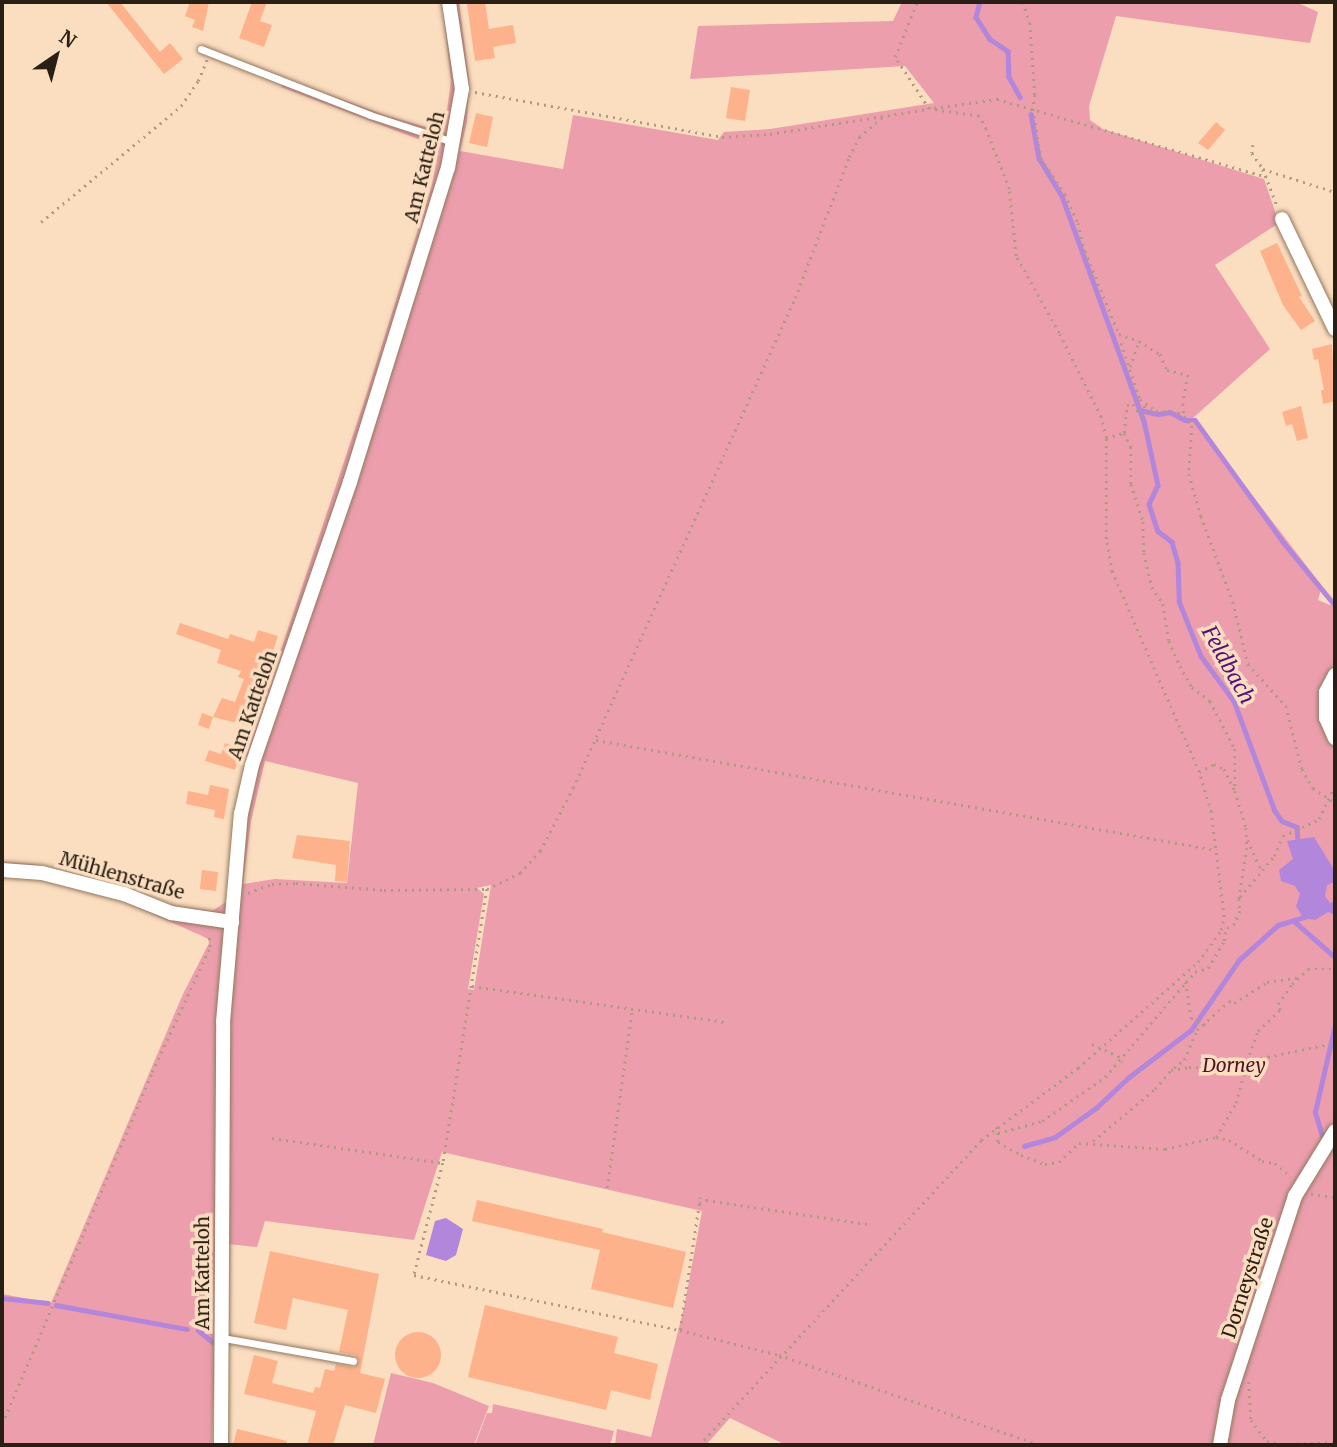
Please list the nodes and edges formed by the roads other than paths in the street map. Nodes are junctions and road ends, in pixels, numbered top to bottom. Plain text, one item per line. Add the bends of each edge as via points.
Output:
1 (449, 2) edge
2 (201, 49) dead end
3 (454, 142) junction
4 (1282, 219) road end
5 (1335, 328) edge
6 (1335, 675) edge
7 (1335, 737) edge
8 (2, 870) edge
9 (232, 922) junction
10 (1335, 1131) edge
11 (223, 1338) junction
12 (353, 1361) dead end
13 (221, 1445) edge
14 (1220, 1445) edge

1 - 3 street, Am Katteloh via 461,89
2 - 3 lane via 370,115
3 - 9 street, Am Katteloh via 358,456 252,765 241,814
4 - 5 street
6 - 7 street via 1326,692 1326,718
8 - 9 street, Mühlenstraße via 42,873 124,894 171,913
9 - 11 street, Am Katteloh via 222,1035
10 - 14 street, Dorneystraße via 1300,1187 1228,1400
11 - 12 lane
11 - 13 street, Am Katteloh

